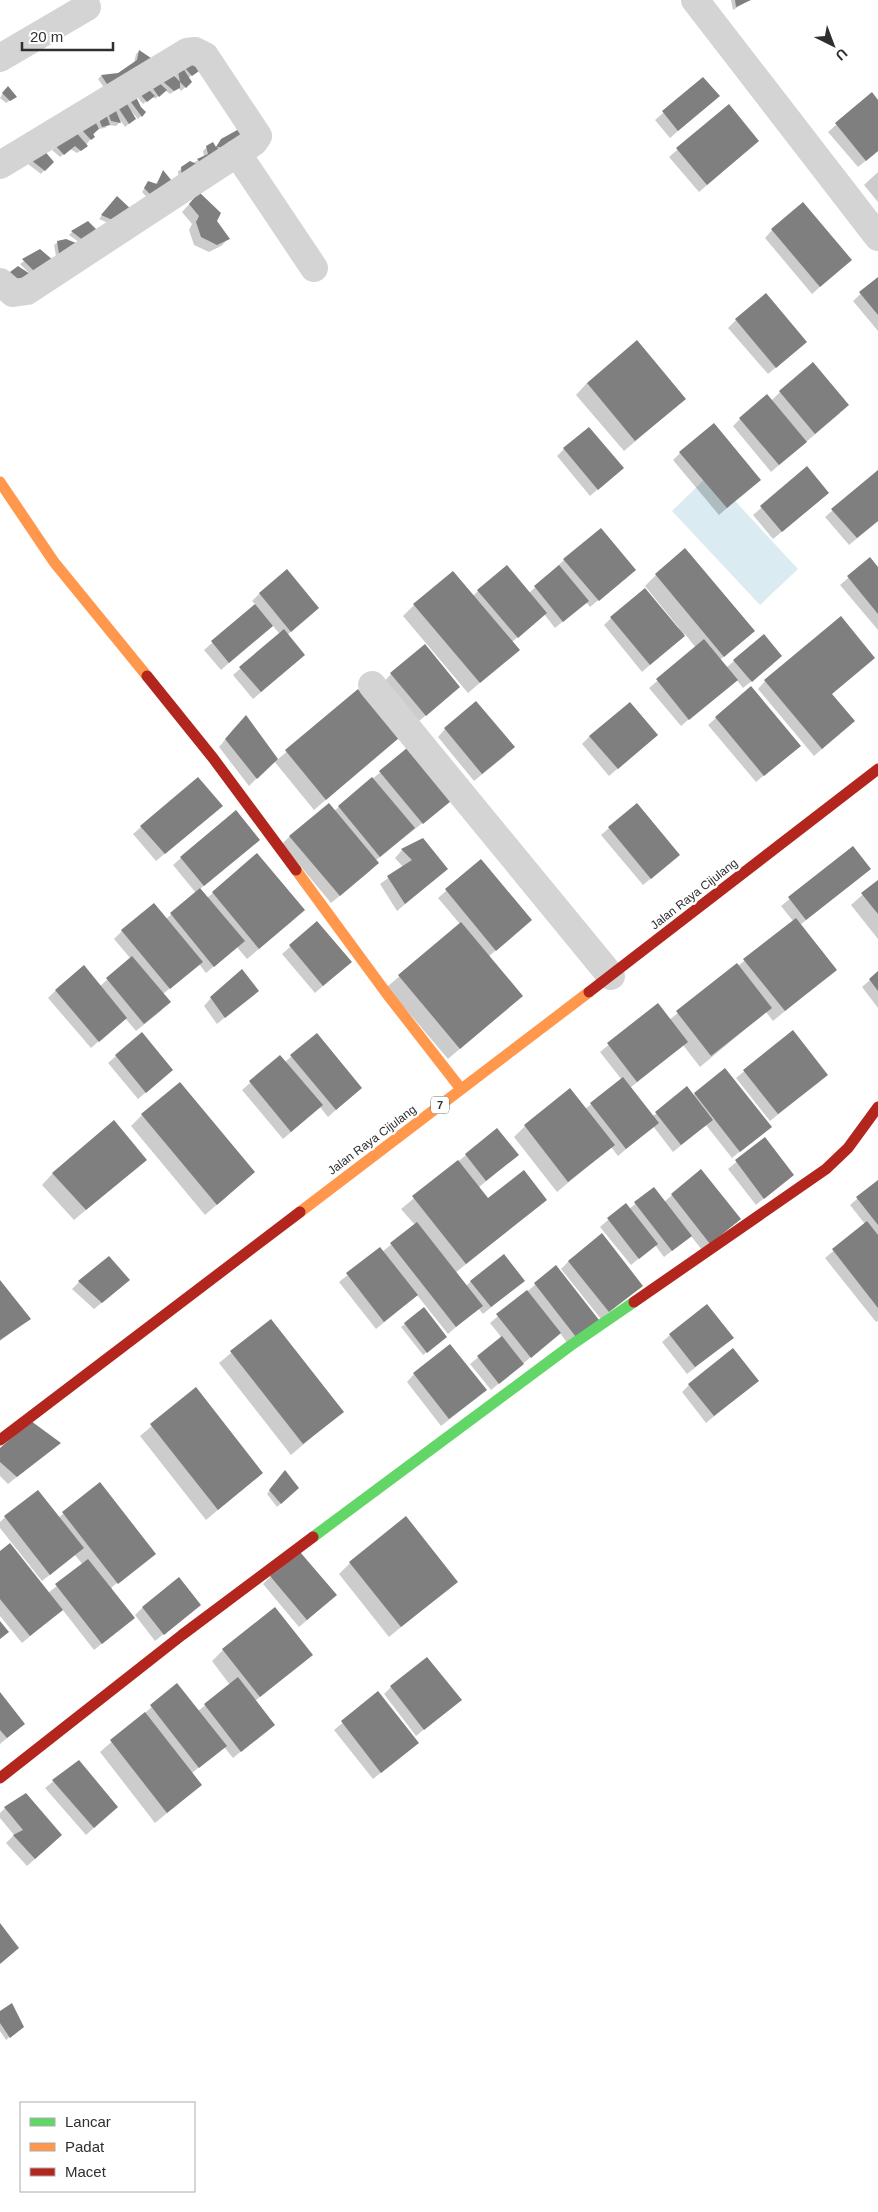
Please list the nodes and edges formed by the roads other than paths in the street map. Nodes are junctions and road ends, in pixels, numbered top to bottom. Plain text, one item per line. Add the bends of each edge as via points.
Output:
1 (695, 0) edge
2 (87, 7) dead end
3 (0, 58) edge
4 (237, 153) junction
5 (0, 165) edge
6 (878, 237) edge
7 (314, 268) dead end
8 (0, 282) edge
9 (0, 482) edge
10 (372, 685) dead end
11 (878, 769) edge
12 (610, 976) junction
13 (461, 1089) junction
14 (878, 1107) edge
15 (0, 1440) edge
16 (0, 1778) edge

1 - 6 street
2 - 3 street
4 - 5 street via 254,142 257,133 209,62 195,51 179,54
4 - 7 street
4 - 8 street via 26,291 13,293
9 - 13 main road via 54,562 214,758
10 - 12 street
11 - 12 main road, Jalan Raya Cijulang / 7
12 - 13 main road, Jalan Raya Cijulang / 7
13 - 15 main road, Jalan Raya Cijulang / 7
14 - 16 main road via 848,1148 826,1169 570,1346 182,1635

